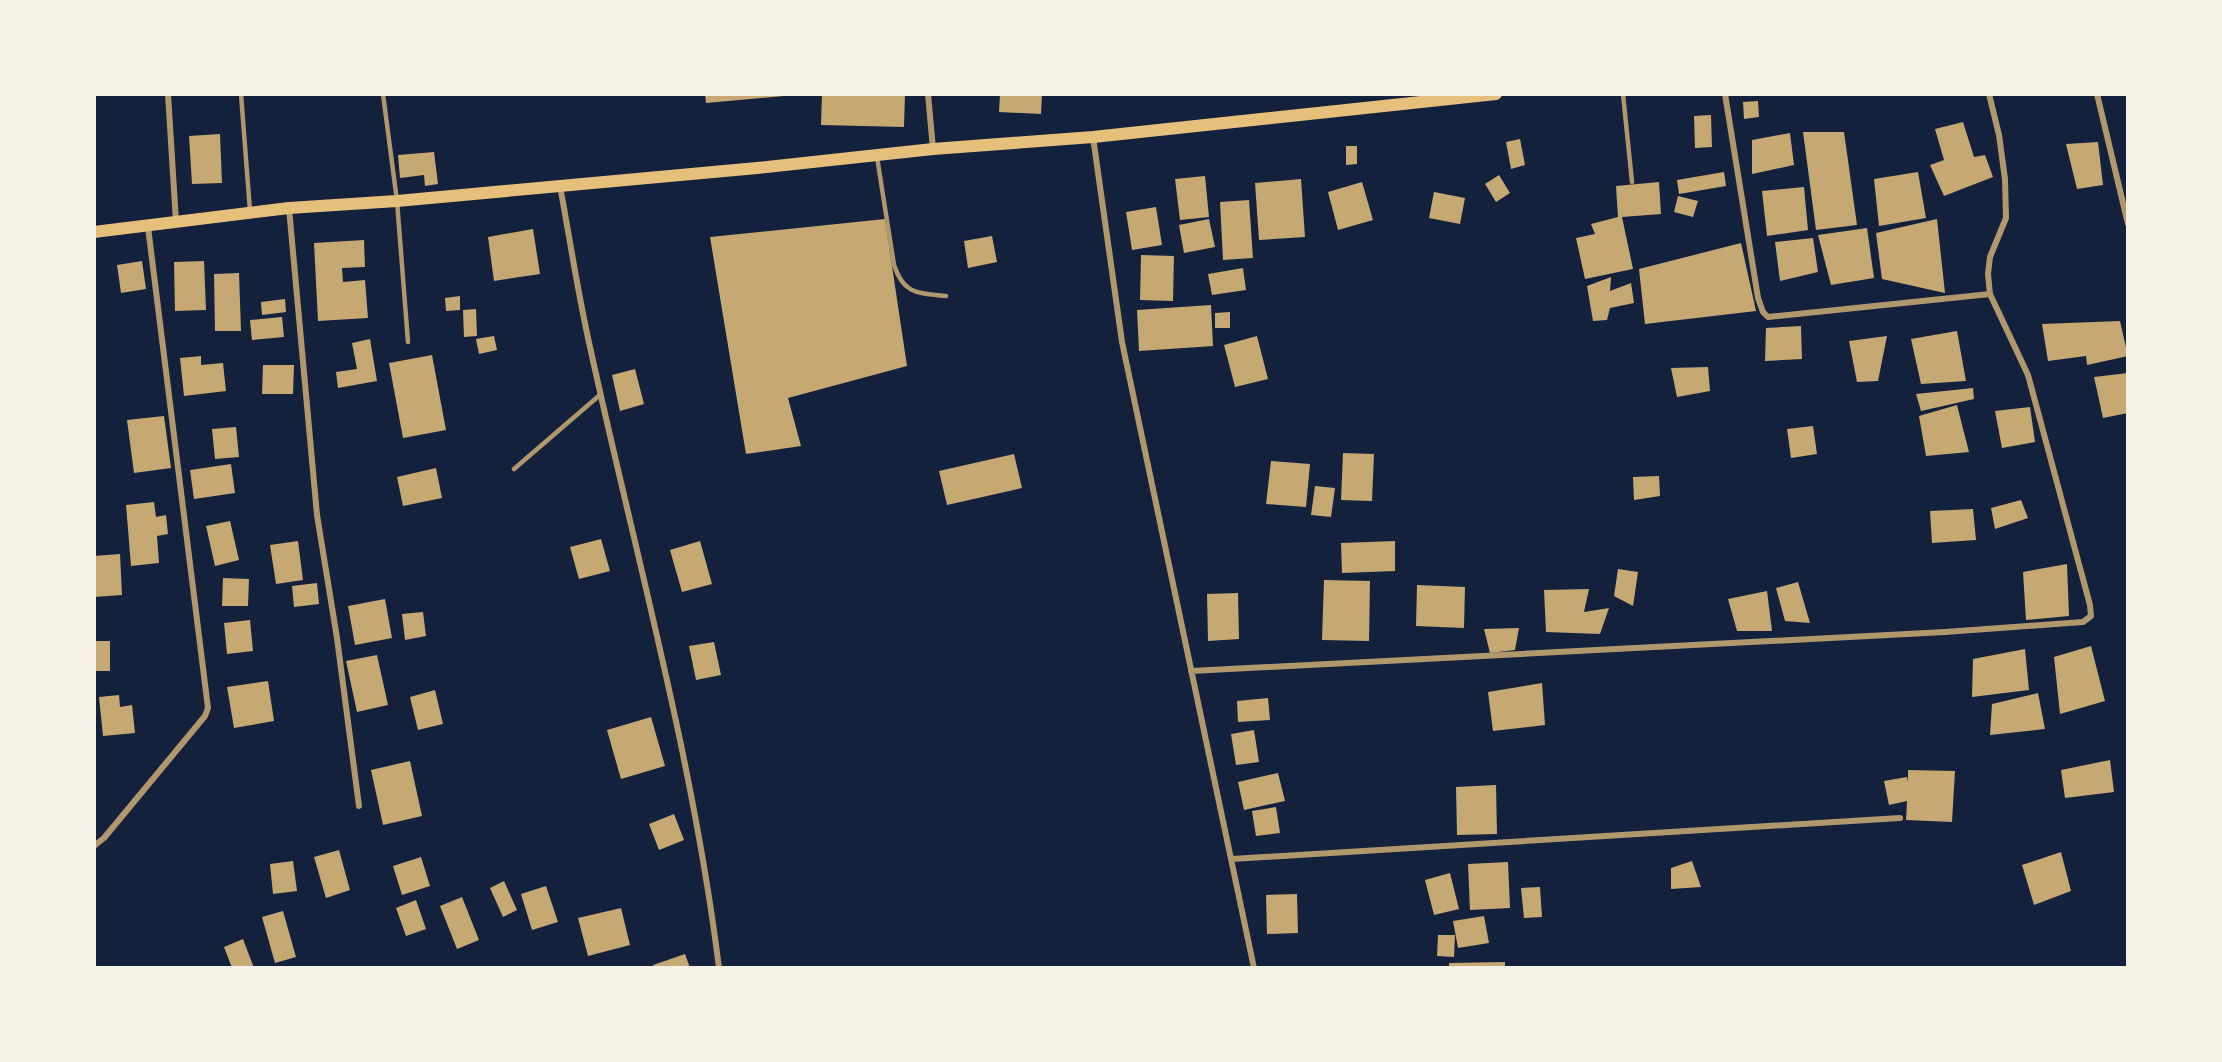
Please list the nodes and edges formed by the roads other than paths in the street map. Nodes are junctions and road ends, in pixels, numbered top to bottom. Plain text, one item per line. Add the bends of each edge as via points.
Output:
1 (168, 94) edge
2 (241, 94) edge
3 (383, 94) edge
4 (928, 94) edge
5 (1496, 94) edge
6 (1623, 94) edge
7 (1725, 94) edge
8 (1989, 94) edge
9 (2097, 94) edge
10 (1093, 137) junction
11 (933, 149) junction
12 (877, 154) junction
13 (1632, 182) dead end
14 (559, 184) junction
15 (397, 201) junction
16 (289, 208) junction
17 (250, 214) junction
18 (176, 222) junction
19 (2127, 225) edge
20 (148, 227) junction
21 (94, 232) edge
22 (1990, 294) junction
23 (946, 296) dead end
24 (408, 342) dead end
25 (601, 394) junction
26 (514, 469) dead end
27 (1191, 671) junction
28 (359, 806) dead end
29 (1900, 818) dead end
30 (94, 846) edge
31 (1232, 860) junction
32 (719, 968) edge
33 (1254, 968) edge

1 - 18 street
2 - 17 lane
3 - 15 lane
4 - 11 street
5 - 10 main road
6 - 13 lane
7 - 22 street via 1758,298 1768,317
8 - 22 street via 2004,168 2006,218 1990,257
9 - 19 street
10 - 11 main road
10 - 27 street via 1122,342
11 - 12 main road
12 - 14 main road
12 - 23 lane via 899,280 920,293
14 - 15 main road
14 - 25 street
15 - 16 main road
15 - 24 lane
16 - 17 main road
16 - 28 street via 317,515
17 - 18 main road
18 - 20 main road
20 - 21 main road
20 - 30 street via 208,708
22 - 27 street via 2028,375 2090,605 2091,616 2084,622 1957,632
25 - 26 lane
25 - 32 street via 666,676 709,892
27 - 31 street
29 - 31 street
31 - 33 street

